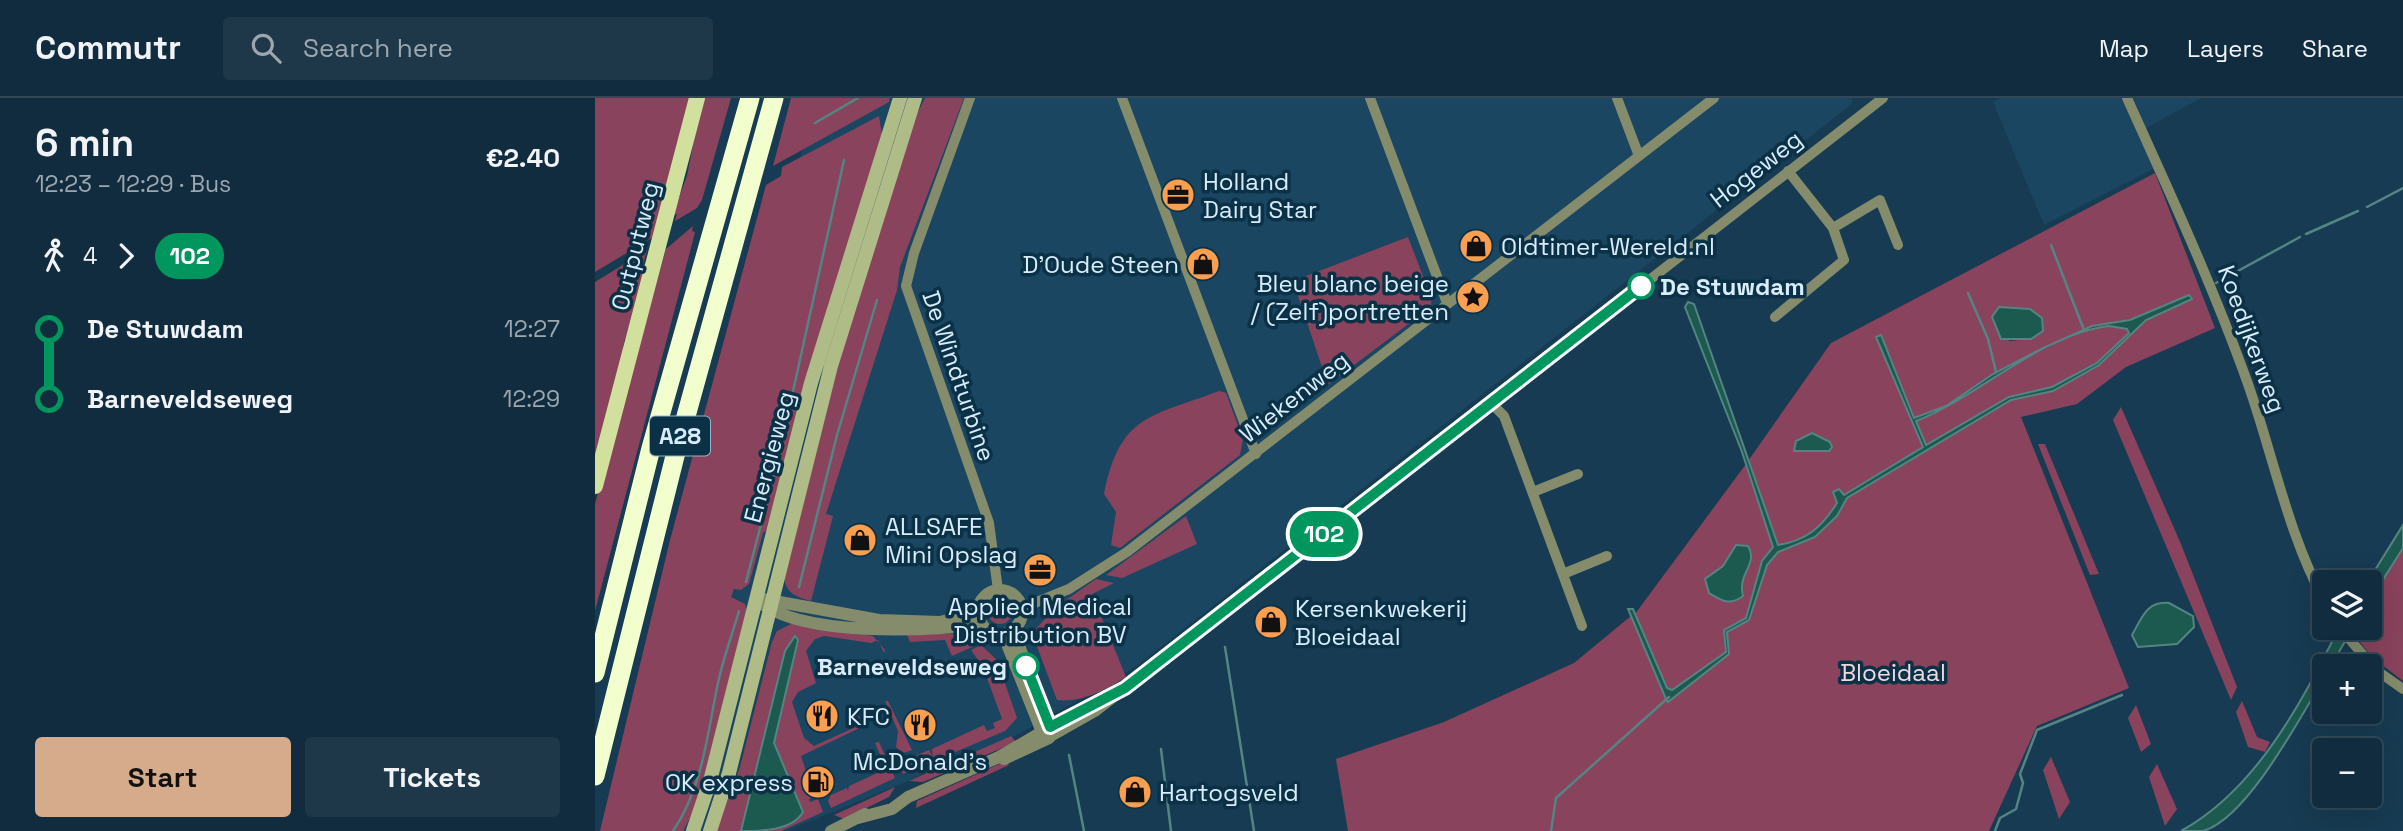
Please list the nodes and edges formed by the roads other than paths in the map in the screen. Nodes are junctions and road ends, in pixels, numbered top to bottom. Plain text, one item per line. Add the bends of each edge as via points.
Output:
1 (697, 98) edge
2 (750, 98) edge
3 (774, 98) edge
4 (900, 98) edge
5 (970, 98) edge
6 (1122, 98) edge
7 (1370, 98) edge
8 (1617, 98) edge
9 (1714, 98) edge
10 (1883, 98) edge
11 (2127, 98) edge
12 (913, 104) edge
13 (1639, 156) junction
14 (1788, 171) junction
15 (1833, 228) junction
16 (1898, 245) dead end
17 (1447, 303) junction
18 (1775, 317) dead end
19 (1491, 403) junction
20 (1256, 454) junction
21 (1578, 474) dead end
22 (595, 486) edge
23 (1533, 492) junction
24 (1607, 556) dead end
25 (1563, 574) junction
26 (2312, 579) edge
27 (998, 590) junction
28 (755, 598) junction
29 (771, 605) junction
30 (1022, 608) junction
31 (980, 618) junction
32 (1582, 626) dead end
33 (1008, 632) junction
34 (2350, 640) edge
35 (595, 673) edge
36 (2403, 690) edge
37 (1047, 732) junction
38 (595, 776) edge
39 (693, 831) edge
40 (710, 831) edge
41 (831, 831) edge

1 - 22 main road, Outputweg
2 - 35 highway, A28 via 651,448
3 - 38 highway, A28 via 675,456
4 - 28 main road, Energieweg via 811,383
5 - 27 street, De Windturbine via 906,286 989,523
6 - 20 street
7 - 17 street
8 - 13 street
9 - 13 street, Wiekenweg
10 - 14 street, Hogeweg
11 - 26 street, Koedijkerweg via 2203,267 2259,416
12 - 29 main road, Energieweg via 846,315
13 - 17 street, Wiekenweg
14 - 15 street
14 - 19 street, Hogeweg
15 - 16 street via 1880,200
15 - 18 street via 1844,260
17 - 20 street, Wiekenweg
19 - 23 street via 1502,412
19 - 37 street, Hogeweg via 1095,712
20 - 30 street, Wiekenweg via 1128,552 1069,589
21 - 23 street
23 - 25 street
24 - 25 street
25 - 32 street
27 - 30 street via 1011,593
27 - 31 street via 984,597
28 - 29 street
28 - 39 main road, Energieweg via 713,771
29 - 31 street via 804,620 876,629 947,629
29 - 40 main road, Energieweg via 723,797
30 - 33 street via 1020,623
31 - 33 street via 993,633
33 - 37 street
34 - 36 street via 2376,670
37 - 41 street, Hogeweg

